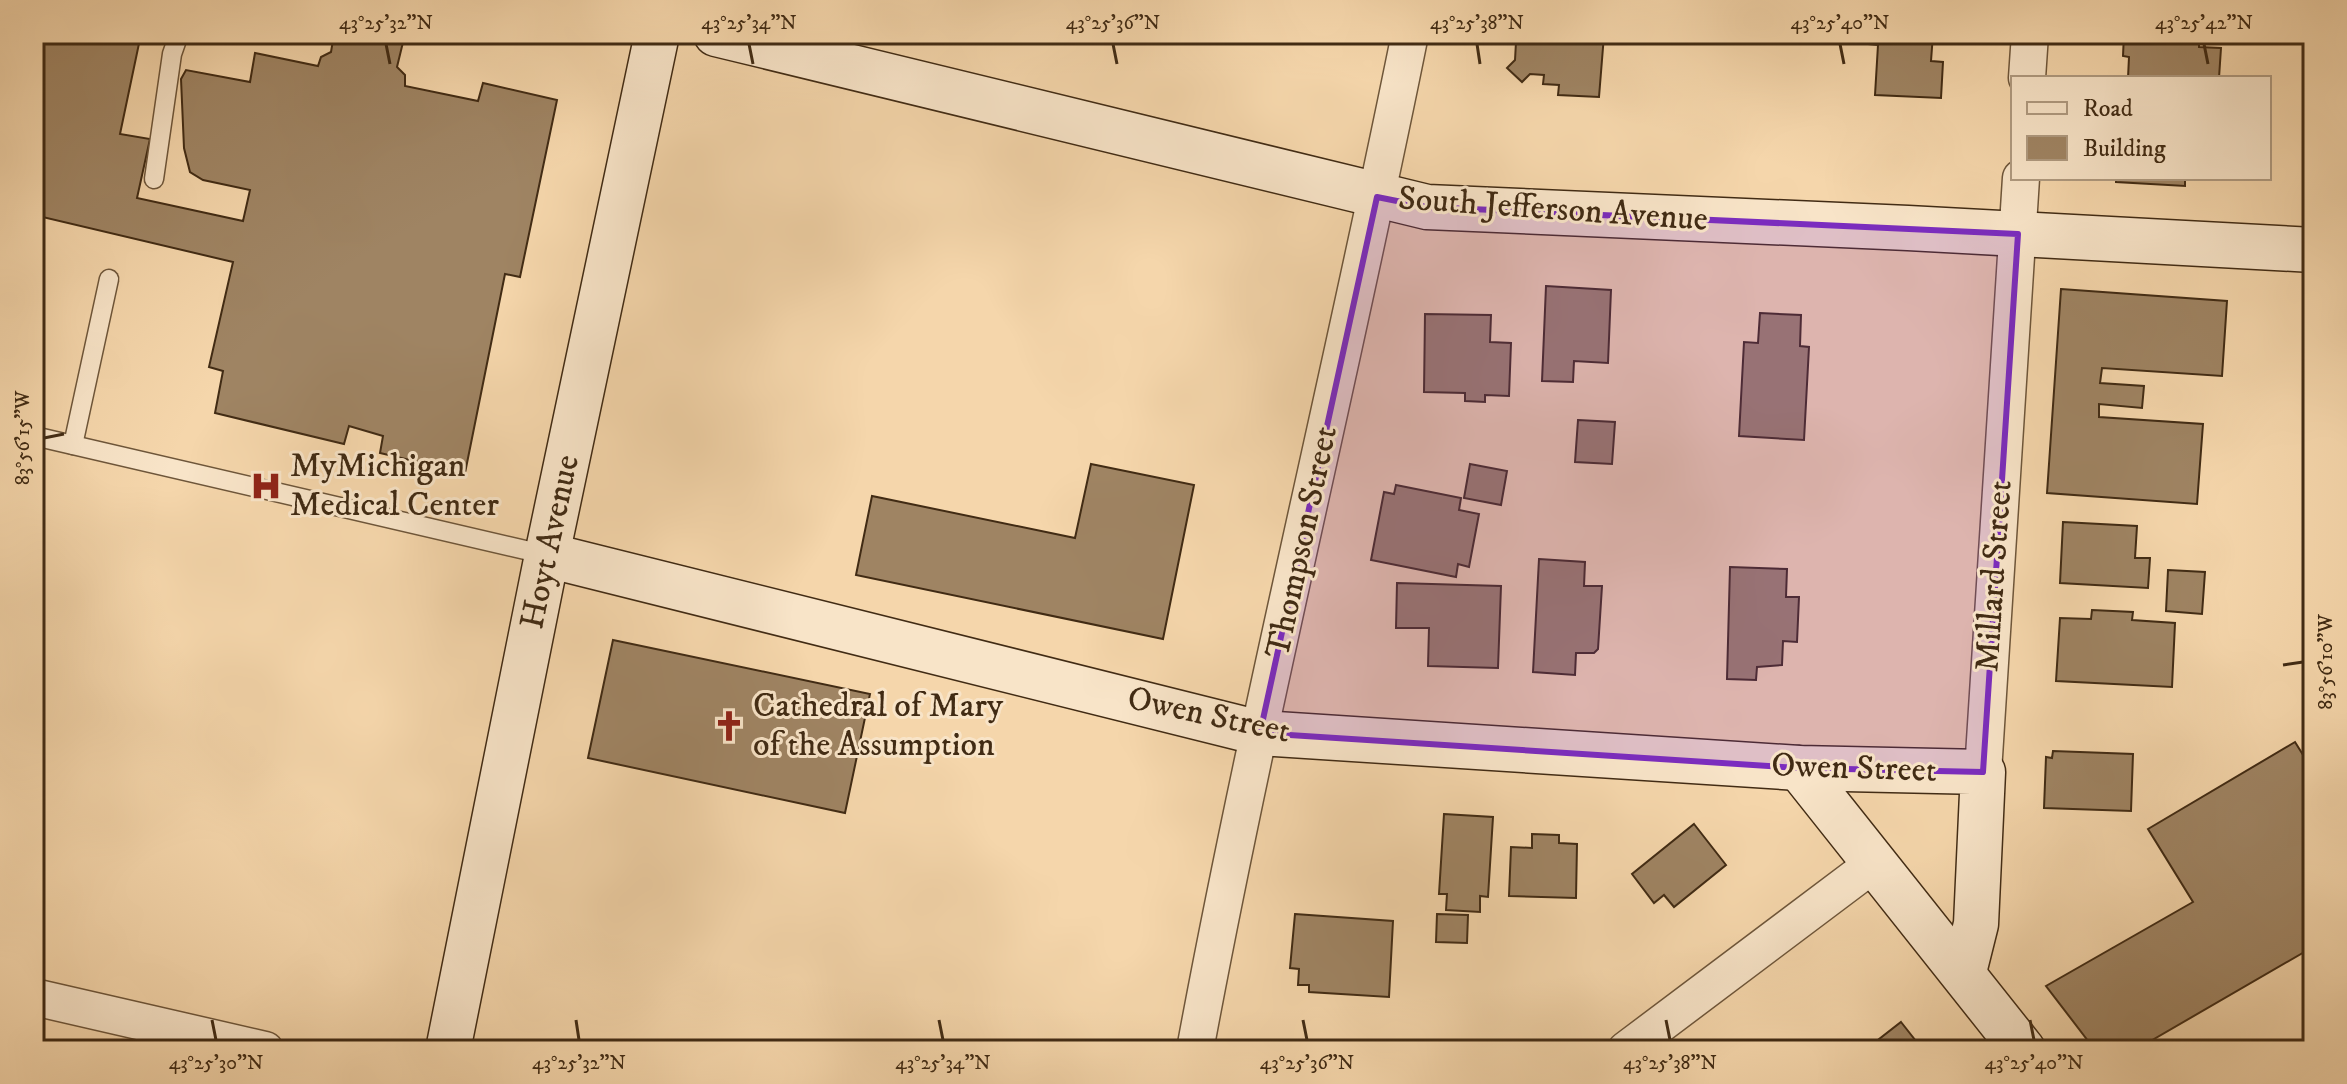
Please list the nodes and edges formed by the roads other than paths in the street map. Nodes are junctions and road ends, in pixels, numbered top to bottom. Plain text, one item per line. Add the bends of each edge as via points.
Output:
1 (179, 34) edge
2 (657, 34) edge
3 (716, 34) edge
4 (1410, 34) edge
5 (2030, 34) edge
6 (2027, 76) edge
7 (154, 179) dead end
8 (2021, 180) edge
9 (1377, 197) junction
10 (2018, 234) junction
11 (2313, 250) edge
12 (109, 279) dead end
13 (34, 436) edge
14 (73, 445) junction
15 (547, 555) junction
16 (1260, 733) junction
17 (1799, 768) junction
18 (1983, 772) junction
19 (1876, 862) junction
20 (1964, 972) junction
21 (34, 997) edge
22 (265, 1050) edge
23 (448, 1050) edge
24 (1195, 1050) edge
25 (1626, 1050) edge
26 (2023, 1050) edge

1 - 7 lane
2 - 15 street, Hoyt Avenue
3 - 9 street, South Jefferson Avenue
4 - 9 street, Thompson Street
5 - 6 street
8 - 10 street, Millard Street
9 - 10 street, South Jefferson Avenue via 1427,207
9 - 16 street, Thompson Street
10 - 11 street, South Jefferson Avenue
10 - 18 street, Millard Street
12 - 14 lane
13 - 14 lane
14 - 15 lane
15 - 16 street, Owen Street
15 - 23 street, Hoyt Avenue
16 - 17 street, Owen Street
16 - 24 street, Thompson Street via 1233,843
17 - 18 street, Owen Street
17 - 19 street
18 - 20 street, Millard Street via 1976,924
19 - 20 street
19 - 25 street
20 - 26 street
21 - 22 street

